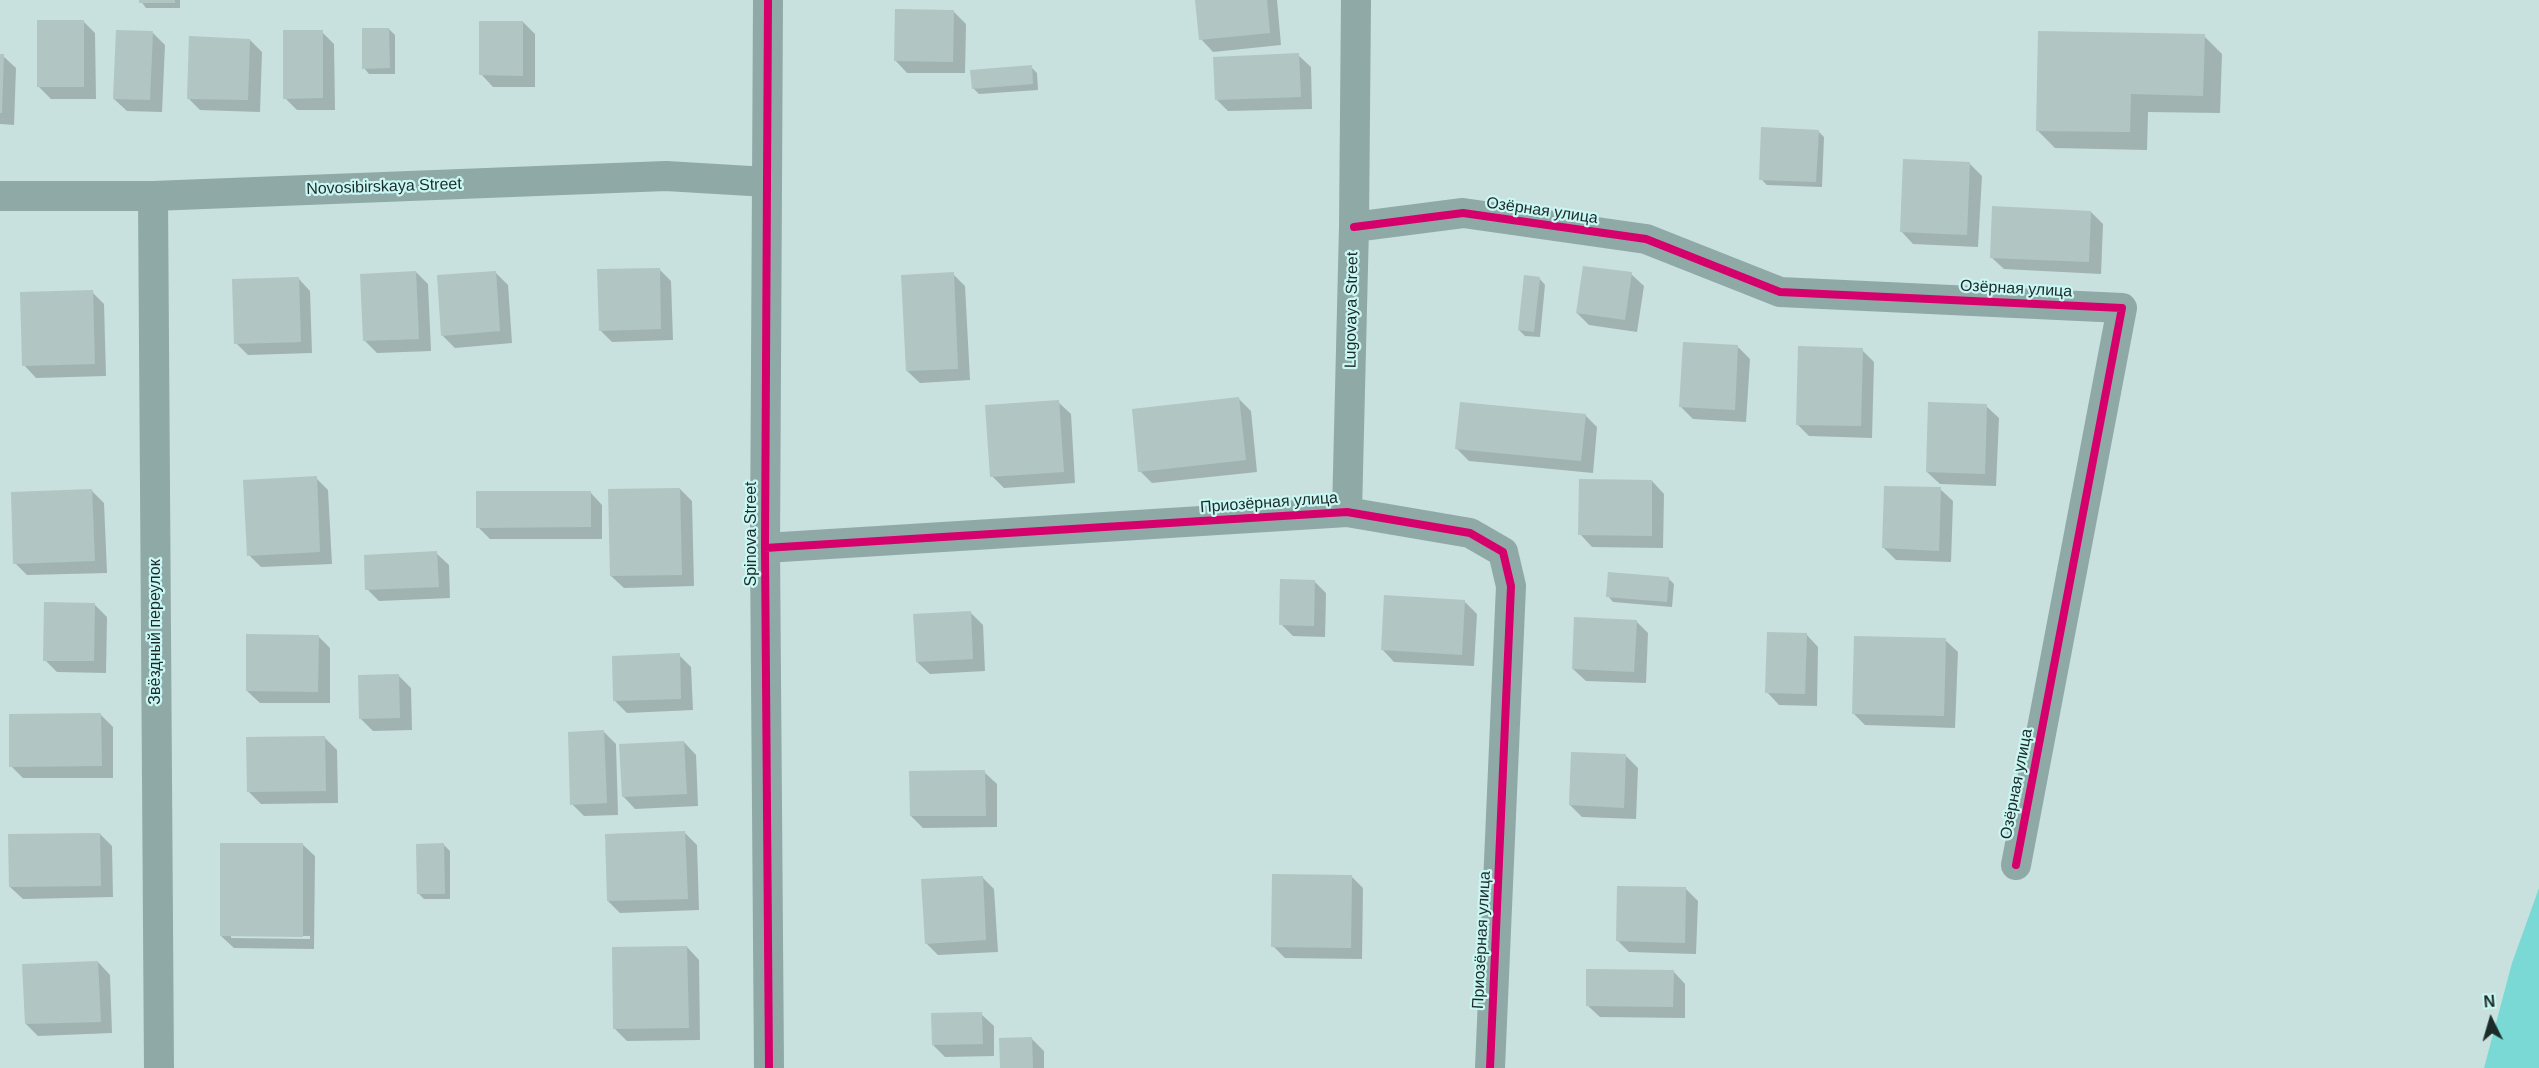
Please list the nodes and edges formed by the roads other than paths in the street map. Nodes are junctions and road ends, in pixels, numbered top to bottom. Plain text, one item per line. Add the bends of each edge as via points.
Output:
1 (768, 0) edge
2 (1356, 0) edge
3 (767, 182) junction
4 (0, 196) edge
5 (153, 196) junction
6 (1354, 227) junction
7 (1347, 512) junction
8 (765, 548) junction
9 (2016, 865) dead end
10 (159, 1068) edge
11 (769, 1068) edge
12 (1490, 1068) edge

1 - 3 street, Spinova Street
2 - 6 street, Lugovaya Street
3 - 5 street, Novosibirskaya Street via 666,176
3 - 8 street, Spinova Street
4 - 5 street, Novosibirskaya Street
5 - 10 street, Звёздный переулок
6 - 7 street, Lugovaya Street
6 - 9 street, Озёрная улица via 1463,213 1646,239 1780,292 2122,308
7 - 8 street, Приозёрная улица
7 - 12 street, Приозёрная улица via 1470,533 1503,552 1511,586
8 - 11 street, Spinova Street

